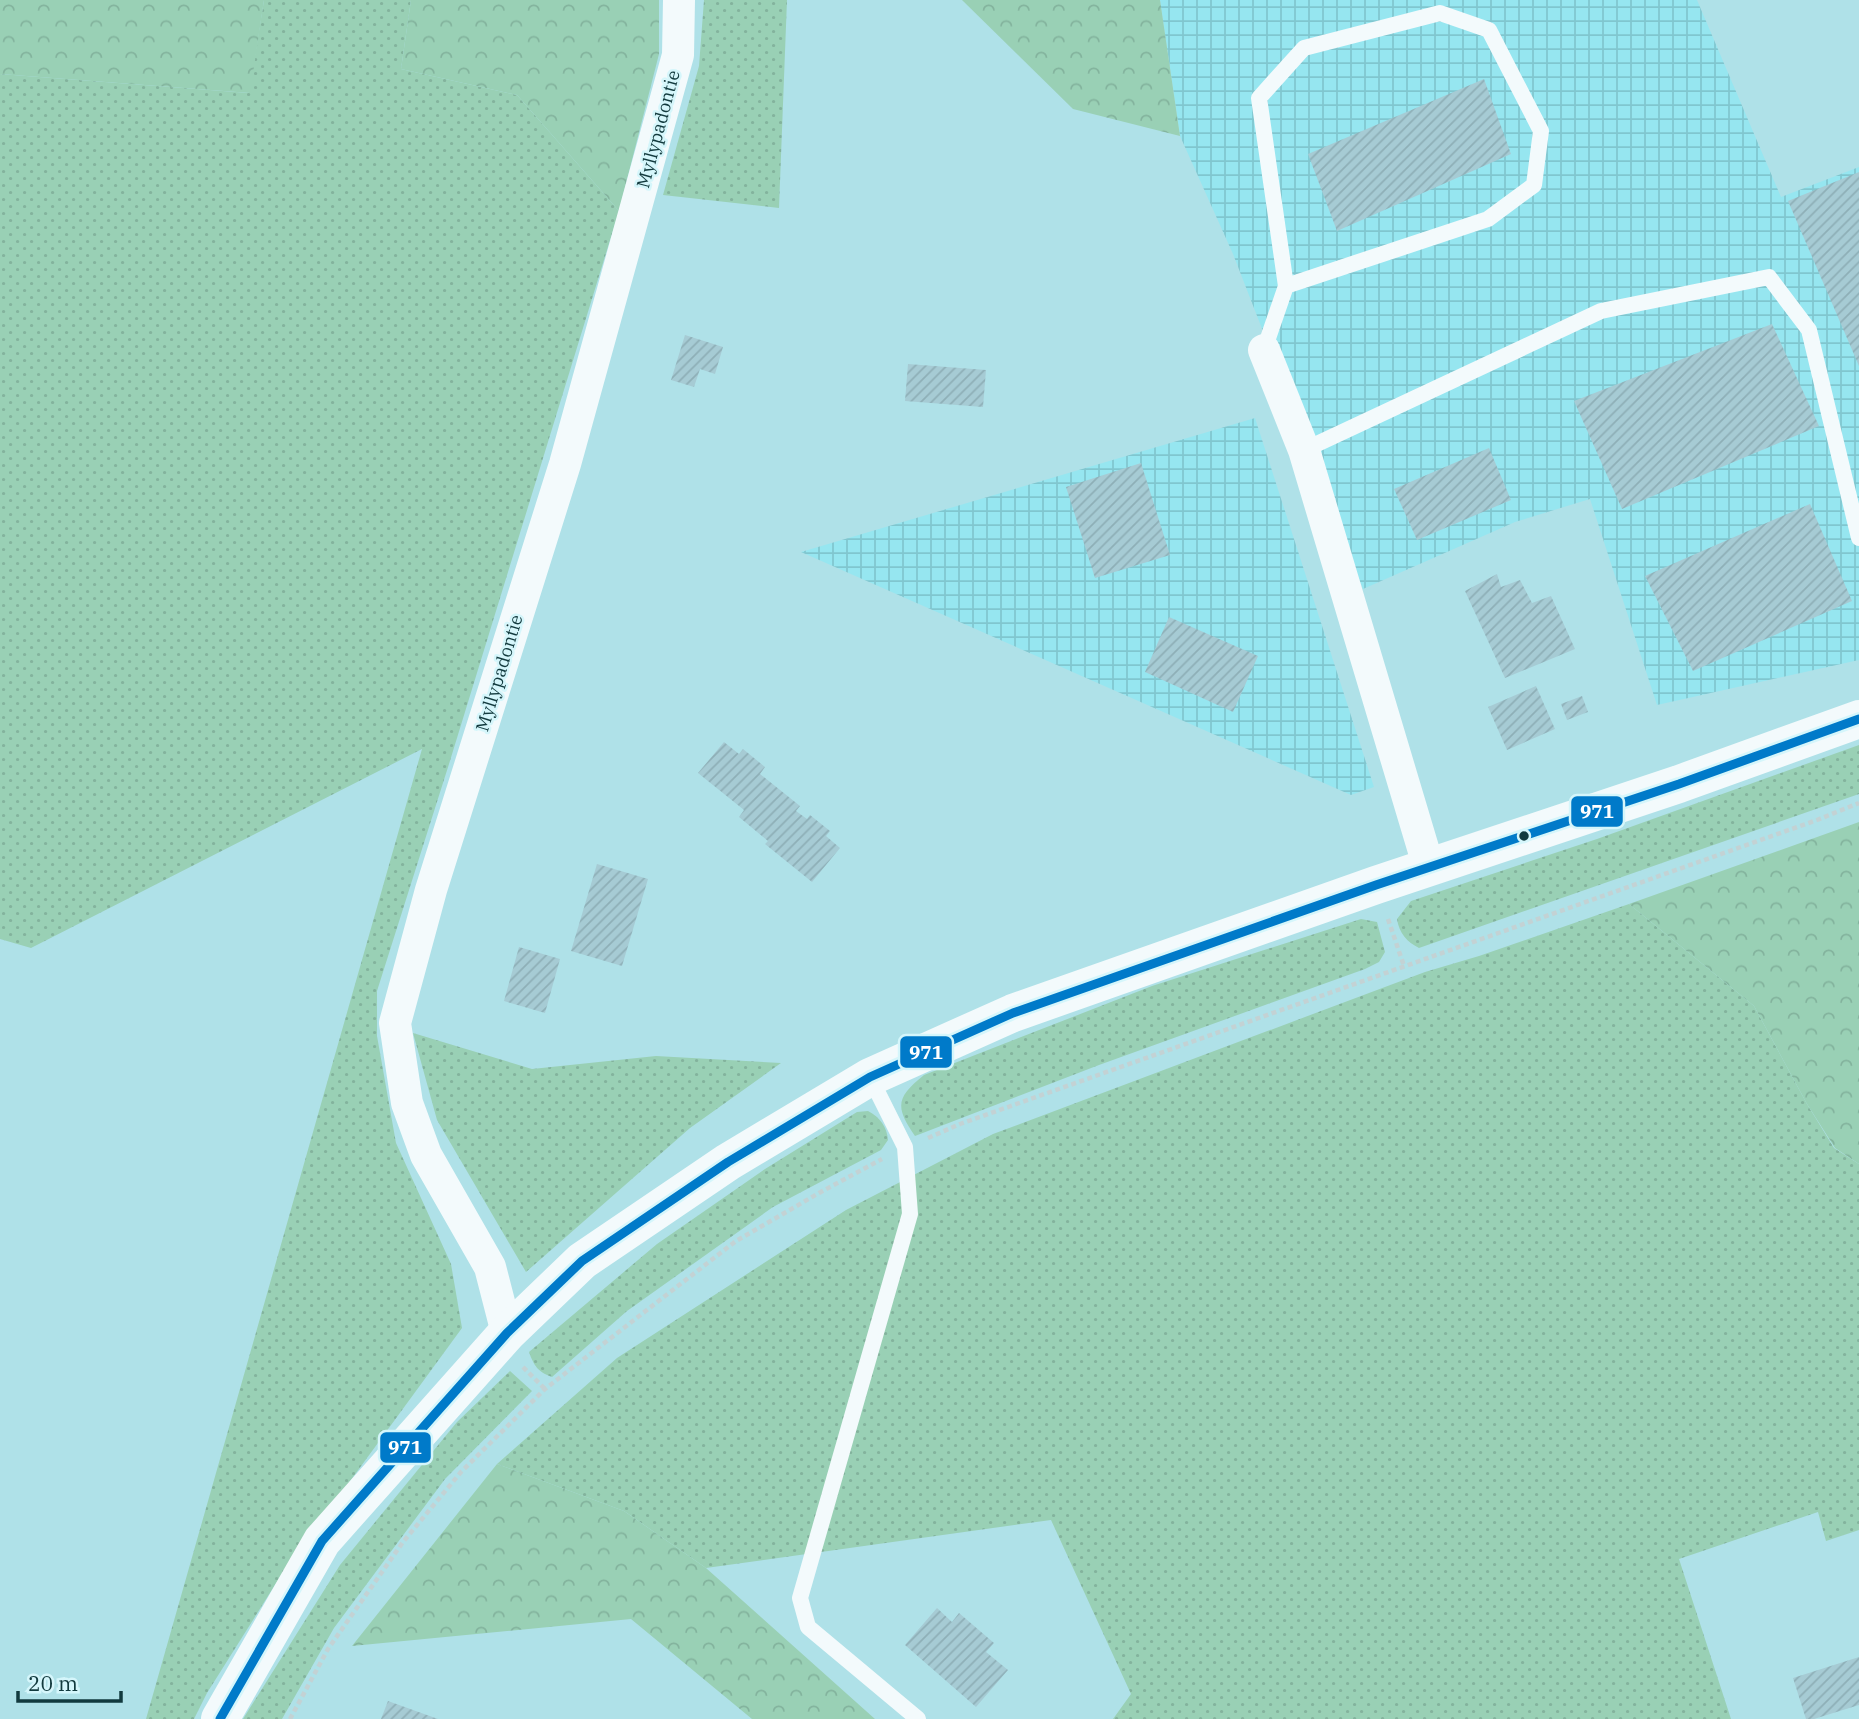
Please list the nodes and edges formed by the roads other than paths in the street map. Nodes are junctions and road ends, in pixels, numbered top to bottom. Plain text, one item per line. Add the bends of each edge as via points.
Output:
1 (679, 0) edge
2 (1286, 285) junction
3 (1264, 351) joint
4 (1304, 450) junction
5 (1859, 538) edge
6 (1859, 719) edge
7 (1429, 868) junction
8 (870, 1077) junction
9 (507, 1334) junction
10 (220, 1719) edge
11 (918, 1719) edge

1 - 9 street, Myllypadontie via 678,55 572,438 431,890 395,1023 407,1103 426,1155 490,1267
2 - 2 lane via 1259,97 1304,48 1440,13 1489,30 1541,131 1534,185 1488,219
2 - 3 lane
3 - 4 street
4 - 5 lane via 1601,311 1769,277 1809,330
4 - 7 street
6 - 7 main road
7 - 8 main road via 1013,1013
8 - 9 main road via 728,1162 582,1261
8 - 11 lane via 905,1147 910,1214 800,1598 808,1627
9 - 10 main road via 323,1541

